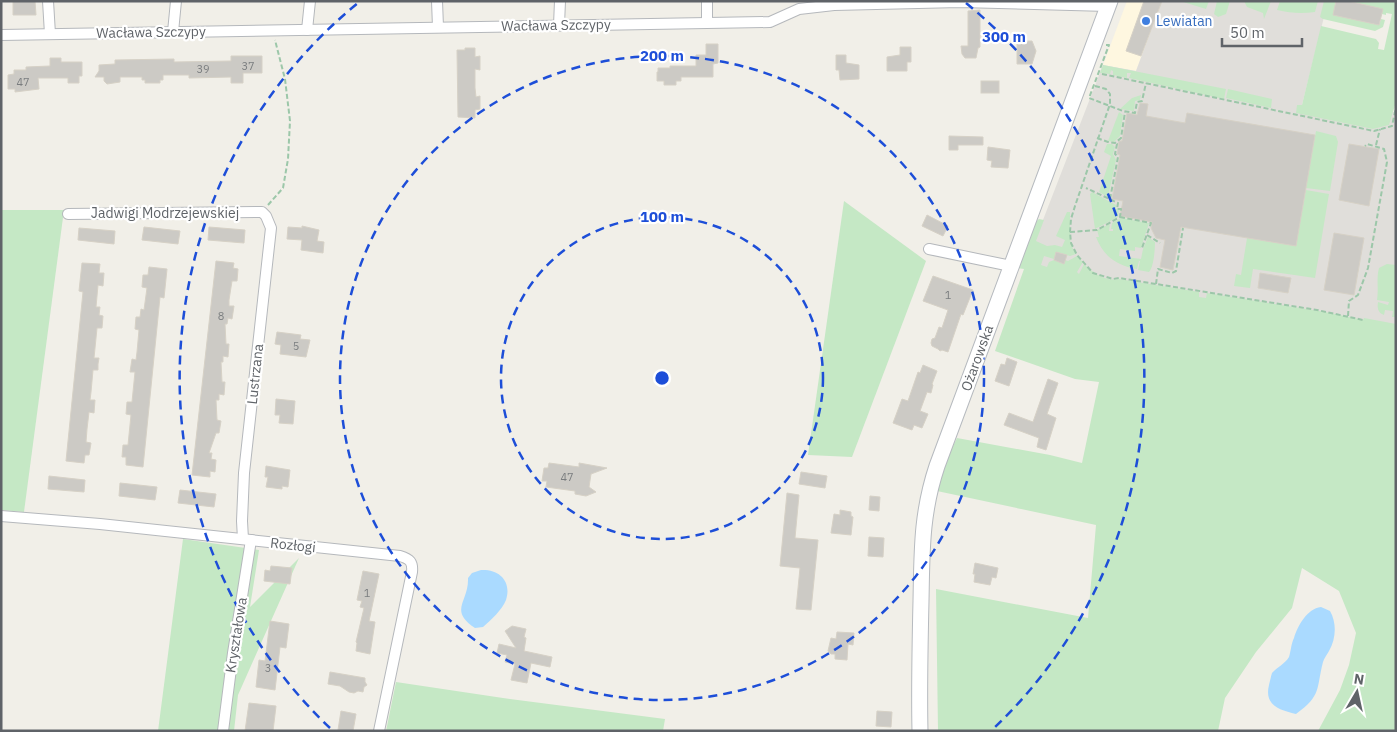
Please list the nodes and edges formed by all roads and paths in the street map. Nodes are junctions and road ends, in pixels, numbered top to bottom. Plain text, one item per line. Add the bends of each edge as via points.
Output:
1 (48, 1) edge
2 (176, 1) edge
3 (310, 1) edge
4 (437, 1) edge
5 (560, 1) edge
6 (707, 1) edge
7 (960, 2) edge
8 (834, 3) edge
9 (1109, 4) edge
10 (707, 22) junction
11 (559, 25) junction
12 (438, 27) junction
13 (272, 30) junction
14 (307, 30) junction
15 (172, 32) junction
16 (50, 34) junction
17 (1, 35) edge
18 (1102, 74) dead end
19 (1146, 82) junction
20 (1095, 86) dead end
21 (1090, 99) dead end
22 (1110, 106) junction
23 (1396, 108) edge
24 (1125, 112) junction
25 (1380, 129) junction
26 (1097, 138) junction
27 (1115, 143) junction
28 (1376, 145) junction
29 (1365, 146) dead end
30 (1086, 188) dead end
31 (1110, 199) junction
32 (262, 212) junction
33 (68, 214) dead end
34 (1120, 217) junction
35 (1183, 228) dead end
36 (1070, 232) junction
37 (1147, 235) junction
38 (1160, 243) dead end
39 (1142, 248) dead end
40 (929, 250) dead end
41 (1011, 266) junction
42 (1156, 284) junction
43 (1348, 316) junction
44 (1364, 320) dead end
45 (1, 516) edge
46 (247, 540) junction
47 (223, 731) edge
48 (379, 731) edge
49 (920, 731) edge

1 - 16 street
2 - 15 street
3 - 14 street
4 - 12 street
5 - 11 street
6 - 10 street
7 - 8 street, Wacława Szczypy
7 - 9 street, Wacława Szczypy
8 - 10 street, Wacława Szczypy via 799,9 770,22
9 - 41 main road, Ożarowska
10 - 11 street, Wacława Szczypy
11 - 12 street, Wacława Szczypy
12 - 14 street, Wacława Szczypy
13 - 14 street, Wacława Szczypy
13 - 15 street, Wacława Szczypy
13 - 32 path via 285,79 290,121 288,158 283,188
15 - 16 street, Wacława Szczypy
16 - 17 street, Wacława Szczypy
18 - 19 path
19 - 24 path via 1142,101 1137,102 1135,112
19 - 25 path
20 - 22 path via 1106,89 1110,94
21 - 22 path
22 - 24 path
22 - 26 path
23 - 25 path via 1392,126
24 - 27 path via 1121,138
25 - 28 path
26 - 27 path
26 - 36 path via 1071,219
27 - 31 path via 1118,157
28 - 29 path
28 - 43 path via 1384,149 1387,162 1368,268 1358,295 1349,301
30 - 31 path
31 - 34 path via 1118,203
32 - 33 street, Jadwigi Modrzejewskiej
32 - 46 street, Lustrzana via 271,228 244,473 242,521
34 - 36 path via 1097,230
34 - 37 path via 1151,223
35 - 42 path via 1176,271 1157,269
36 - 42 path via 1077,255 1094,273 1112,279
37 - 38 path
37 - 39 path
40 - 41 street
41 - 49 main road, Ożarowska via 927,497 922,544
42 - 43 path
43 - 44 path
45 - 46 street, Rozłogi
46 - 47 street, Kryształowa
46 - 48 street, Rozłogi via 409,559 412,572

